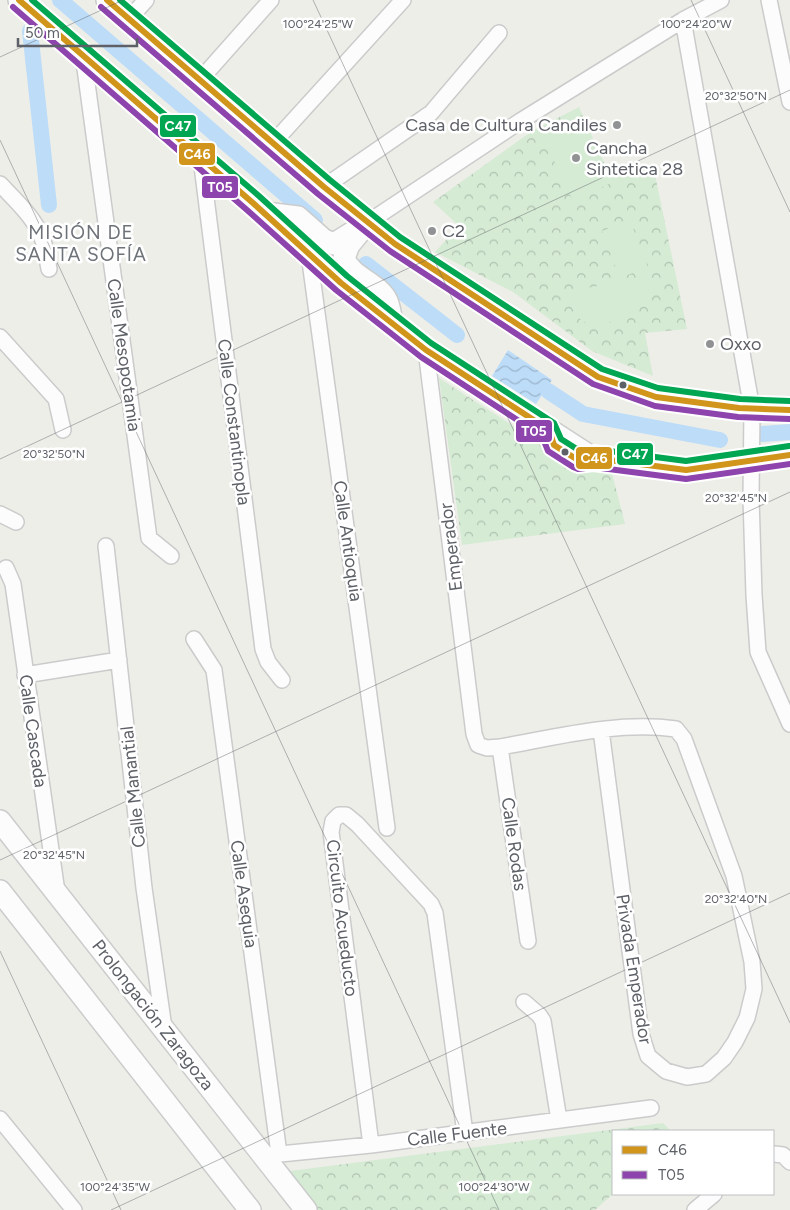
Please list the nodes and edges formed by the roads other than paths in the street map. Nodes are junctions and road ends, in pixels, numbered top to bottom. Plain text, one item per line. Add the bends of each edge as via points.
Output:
1 (19, 0) edge
2 (107, 0) edge
3 (146, 0) edge
4 (271, 0) edge
5 (403, 0) edge
6 (721, 0) edge
7 (769, 0) edge
8 (129, 19) junction
9 (683, 20) junction
10 (499, 33) dead end
11 (83, 54) junction
12 (200, 80) junction
13 (790, 102) edge
14 (273, 143) junction
15 (200, 158) junction
16 (0, 184) edge
17 (324, 187) junction
18 (264, 213) junction
19 (367, 223) junction
20 (309, 254) junction
21 (48, 269) dead end
22 (392, 324) junction
23 (0, 337) edge
24 (426, 350) junction
25 (790, 410) edge
26 (752, 416) junction
27 (63, 430) dead end
28 (790, 455) edge
29 (751, 456) junction
30 (0, 514) edge
31 (16, 522) dead end
32 (106, 546) dead end
33 (171, 556) dead end
34 (6, 568) dead end
35 (194, 640) dead end
36 (119, 660) junction
37 (25, 675) junction
38 (282, 680) dead end
39 (790, 724) edge
40 (602, 730) junction
41 (478, 744) joint
42 (500, 747) junction
43 (0, 821) edge
44 (387, 828) dead end
45 (0, 891) edge
46 (57, 894) junction
47 (528, 941) dead end
48 (524, 1002) dead end
49 (164, 1028) junction
50 (651, 1108) dead end
51 (0, 1118) edge
52 (559, 1120) junction
53 (465, 1133) junction
54 (371, 1145) junction
55 (775, 1154) edge
56 (271, 1155) junction
57 (790, 1162) edge
58 (713, 1195) edge
59 (74, 1210) edge
60 (250, 1210) edge
61 (306, 1210) edge
62 (695, 1210) edge

1 - 11 main road
2 - 8 main road
3 - 8 street
4 - 12 street
5 - 14 street
6 - 9 street
7 - 13 street
8 - 12 main road
9 - 19 street via 522,120
9 - 26 street
10 - 17 street via 431,114
11 - 15 main road
11 - 33 street, Calle Mesopotamia via 149,538
12 - 14 main road
14 - 17 main road
15 - 18 main road
15 - 38 street, Calle Constantinopla via 263,649 268,662
16 - 21 street via 38,230
17 - 19 main road
18 - 19 main road via 298,218 324,240 334,244
18 - 20 main road
19 - 22 main road via 344,258 351,269 385,298
19 - 26 main road via 598,376 656,396
20 - 22 main road
20 - 44 street, Calle Antioquia
22 - 24 main road
23 - 27 street via 56,399
24 - 29 main road via 592,458 686,470
24 - 41 street, Emperador via 474,734
25 - 26 main road
26 - 29 street
28 - 29 main road
29 - 39 street via 758,652
30 - 31 street
32 - 36 street, Calle Manantial
34 - 37 street, Calle Cascada via 13,584
35 - 56 street, Calle Asequia via 214,670
36 - 37 street
36 - 49 street, Calle Manantial via 144,888
37 - 46 street, Calle Cascada
40 - 40 street, Privada Emperador via 657,726 676,729 684,739 734,876 752,962 754,989 747,1018 735,1042 724,1058 706,1074 686,1077 666,1071 648,1056 641,1034
40 - 42 street, Privada Emperador
41 - 42 street, Privada Emperador via 487,748
42 - 47 street, Calle Rodas
43 - 46 main road, Prolongación Zaragoza
45 - 60 main road
46 - 49 main road, Prolongación Zaragoza
48 - 52 street via 543,1022
49 - 56 main road, Prolongación Zaragoza
50 - 52 street, Calle Fuente
51 - 59 street
52 - 53 street, Calle Fuente
53 - 54 street, Calle Fuente
53 - 54 street, Circuito Acueducto via 435,913 431,904 357,824 339,815 333,821 331,832
54 - 56 street, Calle Fuente
55 - 57 street
56 - 61 main road, Prolongación Zaragoza
58 - 62 street

